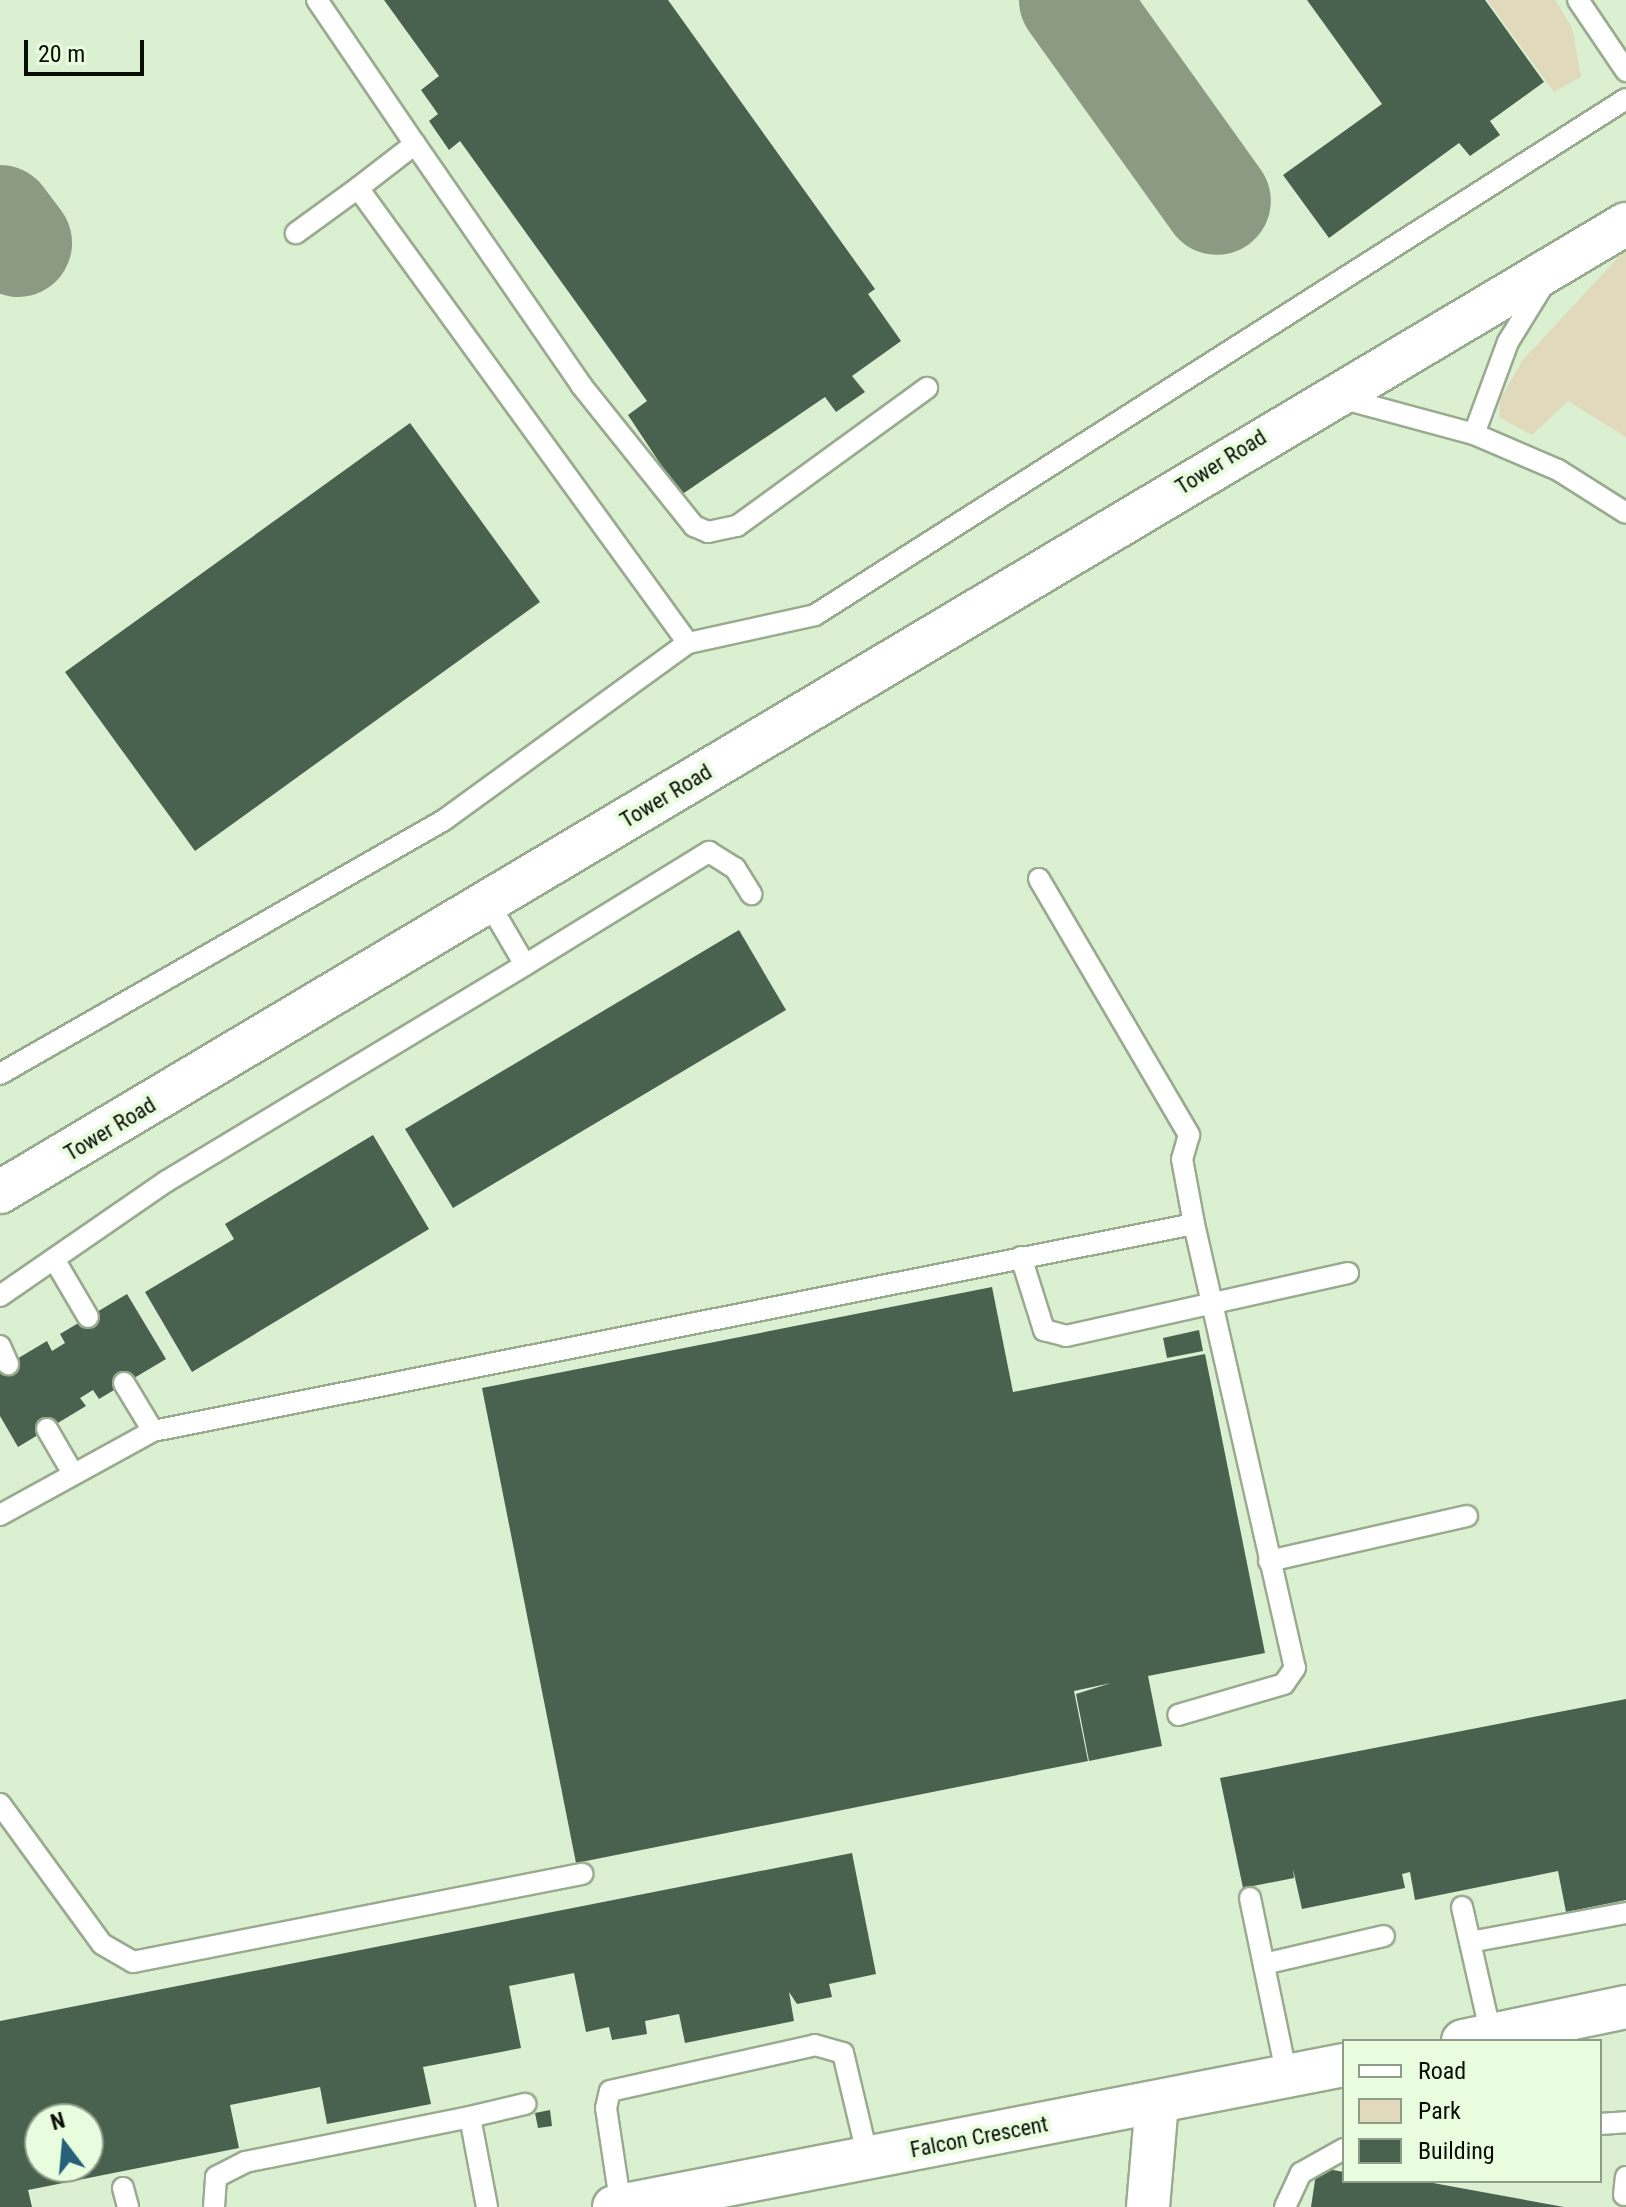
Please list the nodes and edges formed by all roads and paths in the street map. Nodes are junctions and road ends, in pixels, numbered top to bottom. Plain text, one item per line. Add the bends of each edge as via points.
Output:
1 (317, 0) edge
2 (1578, 0) edge
3 (1626, 71) edge
4 (1626, 99) edge
5 (415, 144) junction
6 (358, 188) junction
7 (1626, 224) edge
8 (296, 233) dead end
9 (1554, 267) junction
10 (927, 388) dead end
11 (1329, 395) junction
12 (1474, 434) junction
13 (1626, 513) edge
14 (688, 643) junction
15 (1039, 879) dead end
16 (751, 894) dead end
17 (490, 905) junction
18 (525, 965) junction
19 (0, 1074) edge
20 (0, 1192) edge
21 (1194, 1224) junction
22 (1021, 1257) junction
23 (54, 1259) junction
24 (1348, 1273) dead end
25 (0, 1296) edge
26 (1210, 1307) junction
27 (88, 1317) dead end
28 (124, 1383) dead end
29 (47, 1429) dead end
30 (153, 1431) junction
31 (71, 1470) junction
32 (0, 1515) edge
33 (1467, 1516) dead end
34 (1269, 1561) junction
35 (1178, 1715) dead end
36 (0, 1804) edge
37 (582, 1874) dead end
38 (1250, 1898) dead end
39 (1462, 1907) dead end
40 (1626, 1913) edge
41 (1384, 1936) dead end
42 (1470, 1942) junction
43 (1264, 1964) junction
44 (1626, 2007) edge
45 (1477, 2038) edge
46 (1342, 2065) edge
47 (1287, 2076) junction
48 (1157, 2102) junction
49 (525, 2104) dead end
50 (470, 2117) junction
51 (1626, 2122) edge
52 (1602, 2124) edge
53 (1342, 2150) edge
54 (868, 2158) junction
55 (214, 2207) edge
56 (487, 2207) edge
57 (619, 2207) edge
58 (1148, 2207) edge
59 (1285, 2207) edge

1 - 5 lane
2 - 3 lane
4 - 14 lane via 815,615
5 - 6 lane
5 - 10 lane via 581,385 694,526 708,532 737,526
6 - 8 lane
6 - 14 lane
7 - 9 street, Tower Road
9 - 11 street, Tower Road
9 - 12 lane via 1508,342
11 - 12 lane
11 - 17 street, Tower Road
12 - 13 lane via 1558,470
14 - 19 lane via 444,820
15 - 21 lane via 1189,1135 1182,1159
16 - 18 lane via 735,868 709,852
17 - 18 lane
17 - 20 street, Tower Road
18 - 23 lane via 167,1181
21 - 22 lane
21 - 26 lane
22 - 26 lane via 1038,1317 1055,1334
22 - 30 lane
23 - 25 lane
23 - 27 lane
24 - 26 lane
26 - 34 lane
28 - 30 lane
29 - 31 lane
30 - 31 lane
31 - 32 lane
33 - 34 lane
34 - 35 lane via 1294,1675
36 - 37 lane via 102,1944 123,1960
38 - 43 lane
39 - 42 lane
40 - 42 lane
41 - 43 lane
42 - 45 lane
43 - 47 lane
44 - 45 street
46 - 47 street, Falcon Crescent
47 - 48 street, Falcon Crescent
48 - 54 street, Falcon Crescent
48 - 58 street
49 - 50 lane
50 - 55 lane via 236,2165 216,2177
50 - 56 lane
51 - 52 lane
53 - 59 lane via 1301,2173
54 - 57 street, Falcon Crescent
54 - 57 lane via 843,2053 815,2045 610,2091 606,2108

